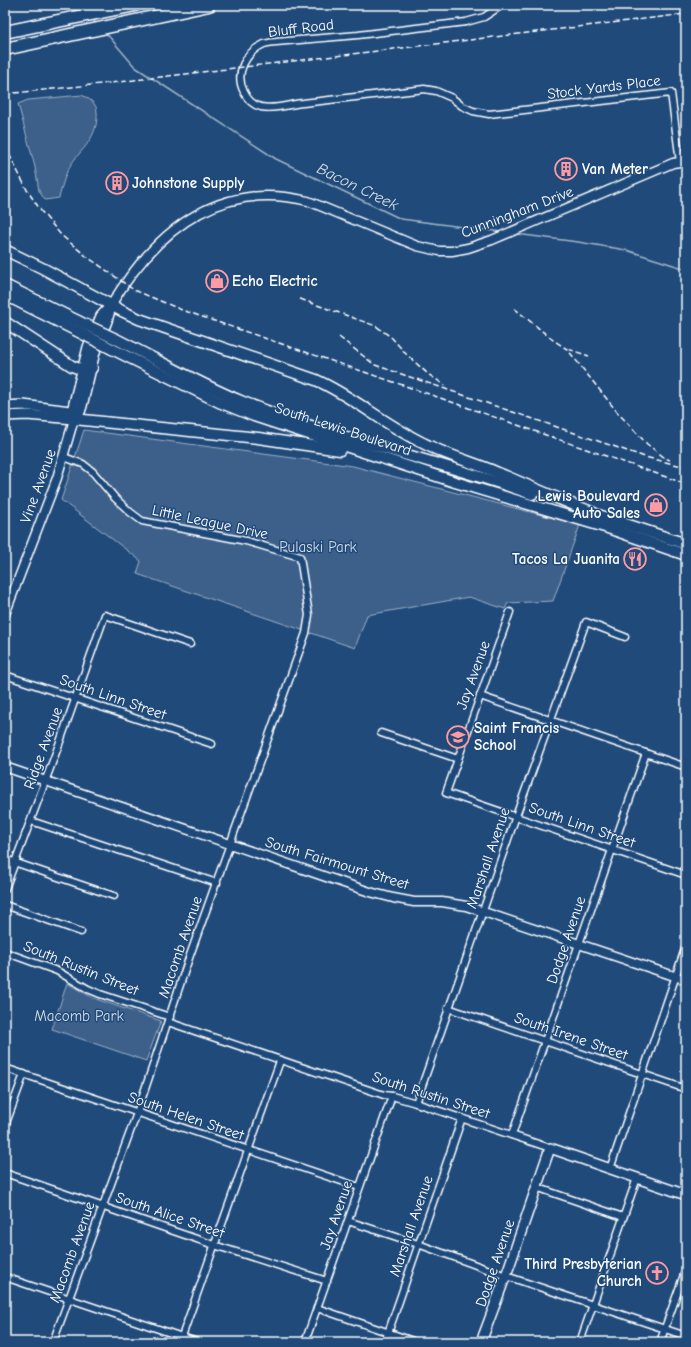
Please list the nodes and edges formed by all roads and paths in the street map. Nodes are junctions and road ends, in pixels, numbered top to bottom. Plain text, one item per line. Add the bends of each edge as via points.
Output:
1 (135, 5) edge
2 (209, 5) edge
3 (502, 5) edge
4 (5, 32) edge
5 (10, 48) edge
6 (494, 113) joint
7 (683, 161) edge
8 (5, 250) edge
9 (5, 285) edge
10 (5, 295) edge
11 (111, 306) junction
12 (5, 322) edge
13 (77, 325) junction
14 (114, 344) junction
15 (87, 369) junction
16 (5, 406) edge
17 (75, 414) junction
18 (5, 416) edge
19 (64, 457) junction
20 (381, 457) junction
21 (594, 513) junction
22 (686, 544) edge
23 (686, 555) edge
24 (300, 557) joint
25 (510, 612) dead end
26 (5, 614) edge
27 (625, 637) dead end
28 (190, 644) dead end
29 (5, 675) edge
30 (480, 696) junction
31 (76, 698) junction
32 (551, 720) junction
33 (380, 733) dead end
34 (212, 744) dead end
35 (646, 753) junction
36 (458, 759) junction
37 (5, 767) edge
38 (686, 768) edge
39 (45, 781) junction
40 (446, 793) joint
41 (516, 816) junction
42 (31, 821) junction
43 (231, 844) junction
44 (612, 850) junction
45 (5, 859) edge
46 (15, 863) junction
47 (686, 874) edge
48 (217, 883) junction
49 (5, 889) edge
50 (114, 896) dead end
51 (5, 905) edge
52 (483, 912) junction
53 (81, 932) dead end
54 (579, 944) junction
55 (686, 946) edge
56 (5, 952) edge
57 (675, 976) junction
58 (686, 980) edge
59 (448, 1008) junction
60 (169, 1019) junction
61 (545, 1041) junction
62 (280, 1061) junction
63 (5, 1068) edge
64 (24, 1074) junction
65 (641, 1074) junction
66 (686, 1089) edge
67 (392, 1096) junction
68 (416, 1103) junction
69 (137, 1113) junction
70 (462, 1118) junction
71 (5, 1126) edge
72 (512, 1135) junction
73 (550, 1148) junction
74 (248, 1150) junction
75 (610, 1169) junction
76 (5, 1173) edge
77 (636, 1178) junction
78 (536, 1187) junction
79 (359, 1188) junction
80 (686, 1194) edge
81 (103, 1206) junction
82 (623, 1217) junction
83 (348, 1221) junction
84 (418, 1244) junction
85 (214, 1245) junction
86 (686, 1269) edge
87 (506, 1276) junction
88 (5, 1277) edge
89 (327, 1281) junction
90 (69, 1300) junction
91 (593, 1304) junction
92 (317, 1308) junction
93 (664, 1328) junction
94 (388, 1333) junction
95 (686, 1336) edge
96 (181, 1340) edge
97 (53, 1342) edge
98 (197, 1342) edge
99 (305, 1342) edge
100 (385, 1342) edge
101 (416, 1342) edge
102 (482, 1342) edge
103 (580, 1342) edge
104 (660, 1342) edge

1 - 4 highway
2 - 5 highway
3 - 6 street, Bluff Road via 484,17 466,22 264,44 251,54 241,67 240,80 241,87 251,103 261,107 278,108 299,103 424,89 452,98 473,111
6 - 7 street, Stock Yards Place via 671,93
7 - 11 street, Cunningham Drive via 631,180 492,240 452,251 417,246 326,207 294,197 242,197 204,210 180,225 139,265
8 - 11 main road
9 - 13 main road, South Lewis Boulevard
10 - 13 main road, South Lewis Boulevard
11 - 15 main road via 101,316 88,347
11 - 21 main road via 146,321 316,380 423,444
12 - 15 main road via 72,366
13 - 14 main road, South Lewis Boulevard, bridge
14 - 20 main road, South Lewis Boulevard via 219,402 283,426
14 - 21 main road, South Lewis Boulevard via 251,405 305,424 475,475 552,502
15 - 17 main road
16 - 17 main road via 23,405
17 - 18 main road
17 - 19 street, Vine Avenue
17 - 20 main road via 300,443
19 - 24 street, Little League Drive via 83,464 92,471 115,498 142,520 246,542
19 - 26 street, Vine Avenue
20 - 23 main road, South Lewis Boulevard
21 - 22 main road, South Lewis Boulevard
24 - 43 street, Macomb Avenue via 309,615 306,633
25 - 30 street, Jay Avenue
27 - 32 street, Marshall Avenue via 586,622
28 - 31 street, Ridge Avenue via 105,615
29 - 31 street, South Linn Street
30 - 32 street
30 - 36 street, Jay Avenue
31 - 34 street, South Linn Street
31 - 39 street, Ridge Avenue
32 - 35 street
32 - 41 street, Marshall Avenue
33 - 36 street
35 - 38 street
35 - 44 street, Dodge Avenue
36 - 40 street, Jay Avenue
37 - 39 street, South Fairmount Street
39 - 42 street, Ridge Avenue
39 - 43 street, South Fairmount Street
40 - 41 street, South Linn Street
41 - 44 street, South Linn Street
41 - 52 street, Marshall Avenue
42 - 46 street, Ridge Avenue
42 - 48 street
43 - 48 street, Macomb Avenue
43 - 52 street, South Fairmount Street via 393,898 453,904
44 - 47 street, South Linn Street
44 - 54 street, Dodge Avenue
45 - 46 street
46 - 49 street, Ridge Avenue
46 - 50 street
48 - 60 street, Macomb Avenue
51 - 53 street
52 - 54 street, South Fairmount Street
52 - 59 street, Marshall Avenue
54 - 57 street, South Fairmount Street
54 - 61 street, Dodge Avenue
55 - 57 street
56 - 60 street, South Rustin Street via 57,971 100,994
57 - 58 street, South Fairmount Street
57 - 65 street
59 - 61 street, South Irene Street
59 - 68 street, Marshall Avenue
60 - 62 street, South Rustin Street
60 - 69 street, Macomb Avenue
61 - 65 street, South Irene Street
61 - 72 street, Dodge Avenue
62 - 67 street, South Rustin Street
62 - 74 street
63 - 64 street, South Helen Street
64 - 69 street, South Helen Street
64 - 71 street
65 - 66 street, South Irene Street
65 - 75 street
67 - 68 street, South Rustin Street
67 - 79 street, Jay Avenue
68 - 70 street, South Rustin Street
69 - 74 street, South Helen Street
69 - 81 street, Macomb Avenue
70 - 72 street, South Rustin Street
70 - 84 street, Marshall Avenue
72 - 73 street, South Rustin Street
73 - 75 main road, South Rustin Street
73 - 78 main road, Dodge Avenue
74 - 79 street, South Helen Street
74 - 85 street
75 - 77 main road, South Rustin Street
76 - 81 street, South Alice Street
77 - 80 main road, South Rustin Street
77 - 82 street
78 - 82 street
78 - 87 main road, Dodge Avenue
79 - 83 street, Jay Avenue
81 - 85 street, South Alice Street
81 - 90 street, Macomb Avenue
82 - 91 street
83 - 84 street
83 - 89 street, Jay Avenue
84 - 87 street
84 - 94 street, Marshall Avenue
85 - 89 street, South Alice Street
85 - 96 street
86 - 93 street
87 - 91 street
87 - 102 main road, Dodge Avenue
88 - 90 street
89 - 92 street, Jay Avenue
90 - 96 street
90 - 97 street, Macomb Avenue
91 - 93 street
91 - 103 street
92 - 94 street
92 - 99 street, Jay Avenue
93 - 95 street
93 - 104 street
94 - 100 street, Marshall Avenue
94 - 101 street
96 - 98 street

